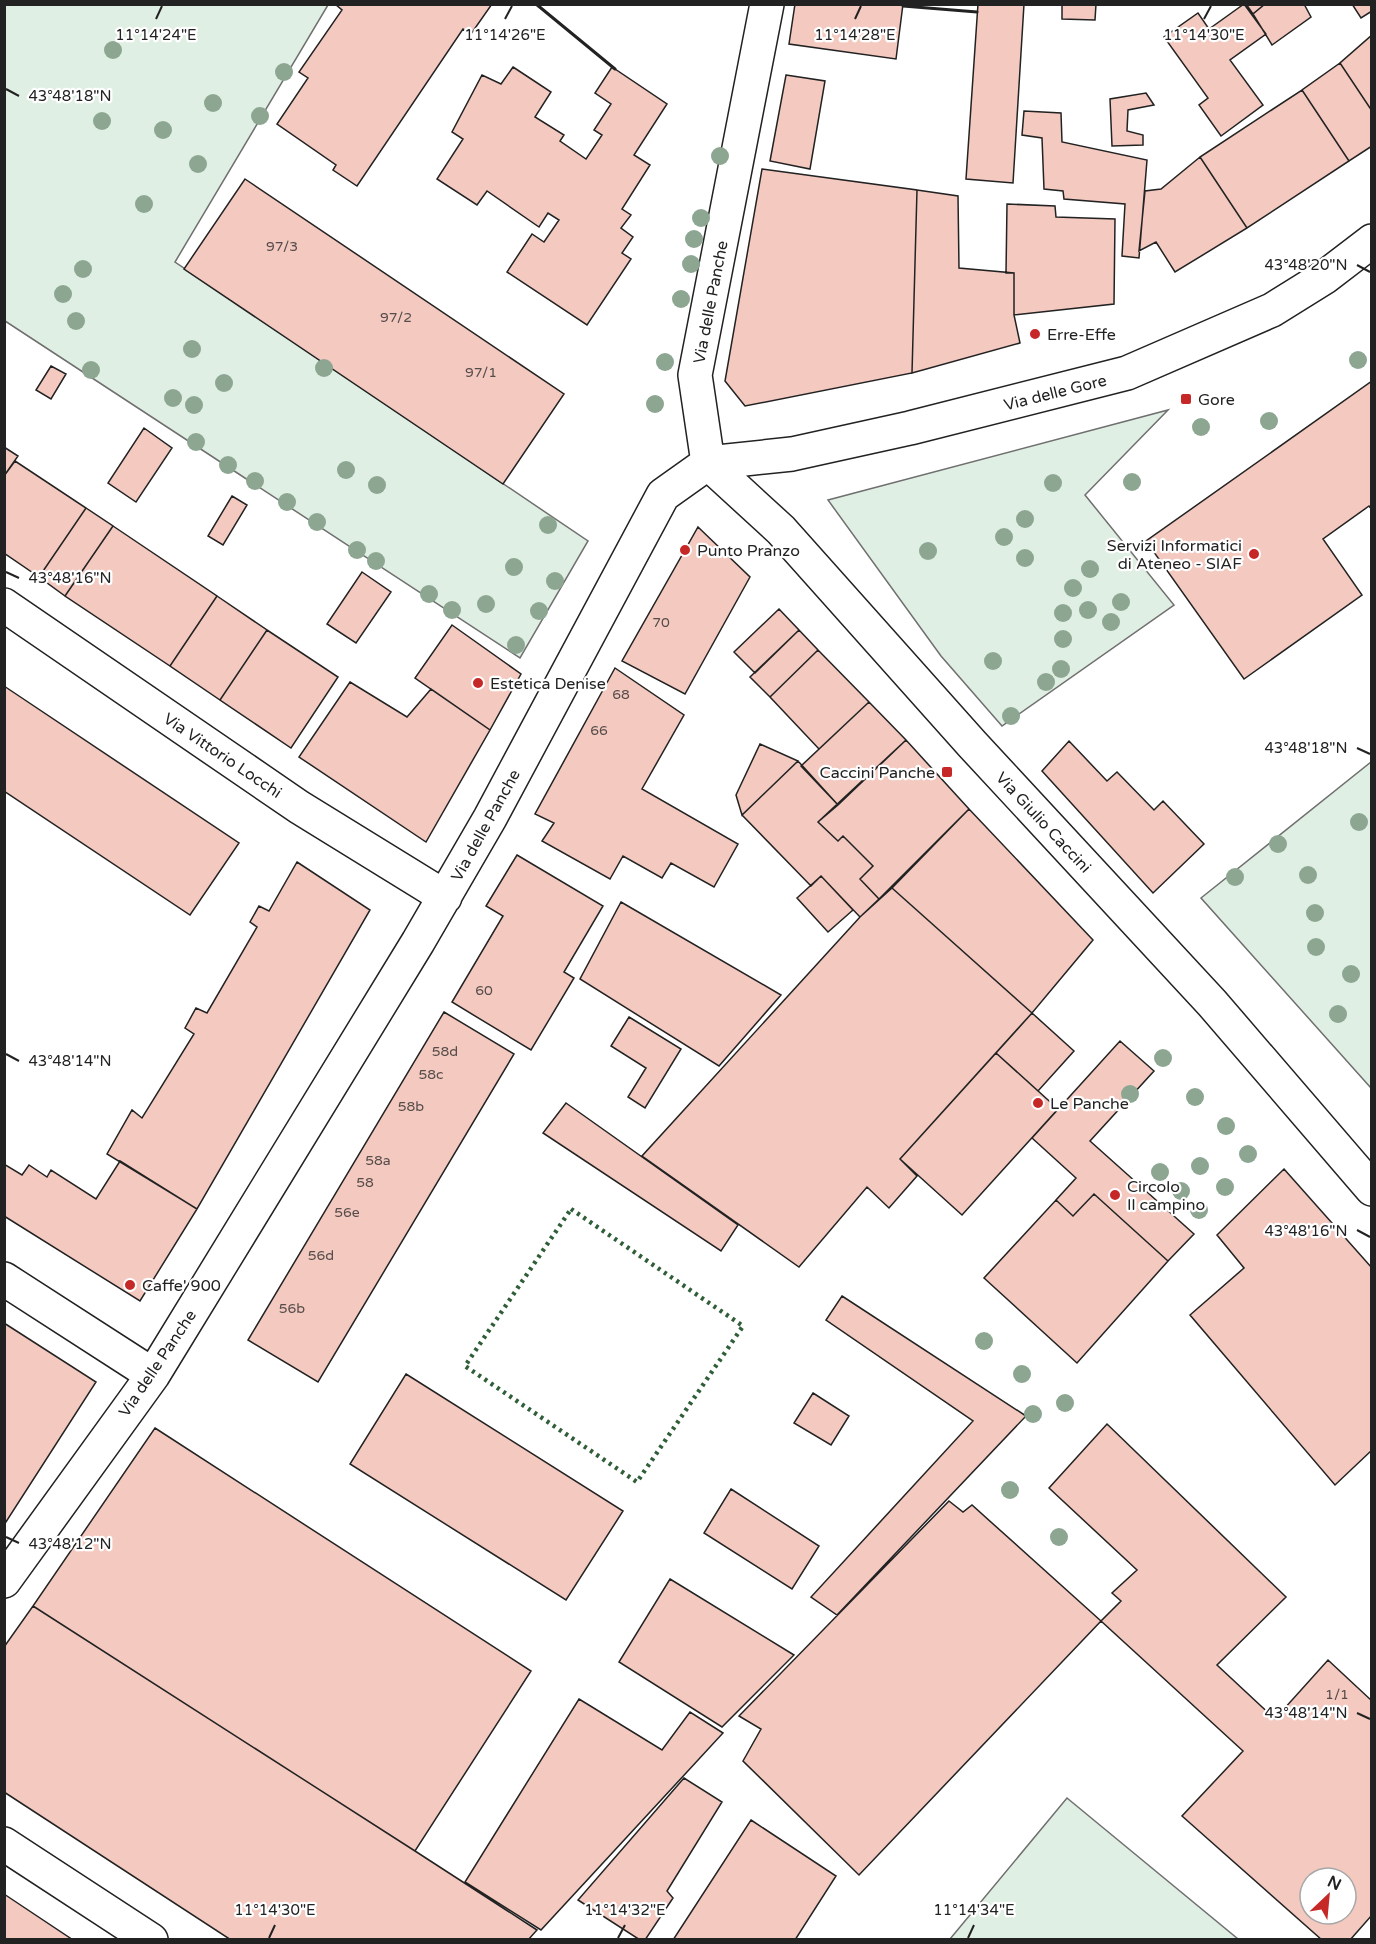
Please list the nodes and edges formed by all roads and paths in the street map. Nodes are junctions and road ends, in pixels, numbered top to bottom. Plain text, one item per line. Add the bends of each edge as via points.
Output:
1 (767, 4) edge
2 (1371, 241) edge
3 (708, 463) junction
4 (4, 605) edge
5 (445, 897) junction
6 (1371, 1189) edge
7 (4, 1279) edge
8 (153, 1375) junction
9 (4, 1581) edge
10 (4, 1844) edge
11 (152, 1940) edge

1 - 3 street, Via delle Panche via 695,375
2 - 3 street, Via delle Gore via 1325,277 1272,310 1127,373 792,454
3 - 5 street, Via delle Panche via 663,495
3 - 6 street, Via Giulio Caccini via 781,530 1212,1003
4 - 5 street, Via Vittorio Locchi via 299,807
5 - 8 street, Via delle Panche
7 - 8 street
8 - 9 street, Via delle Panche
10 - 11 street

